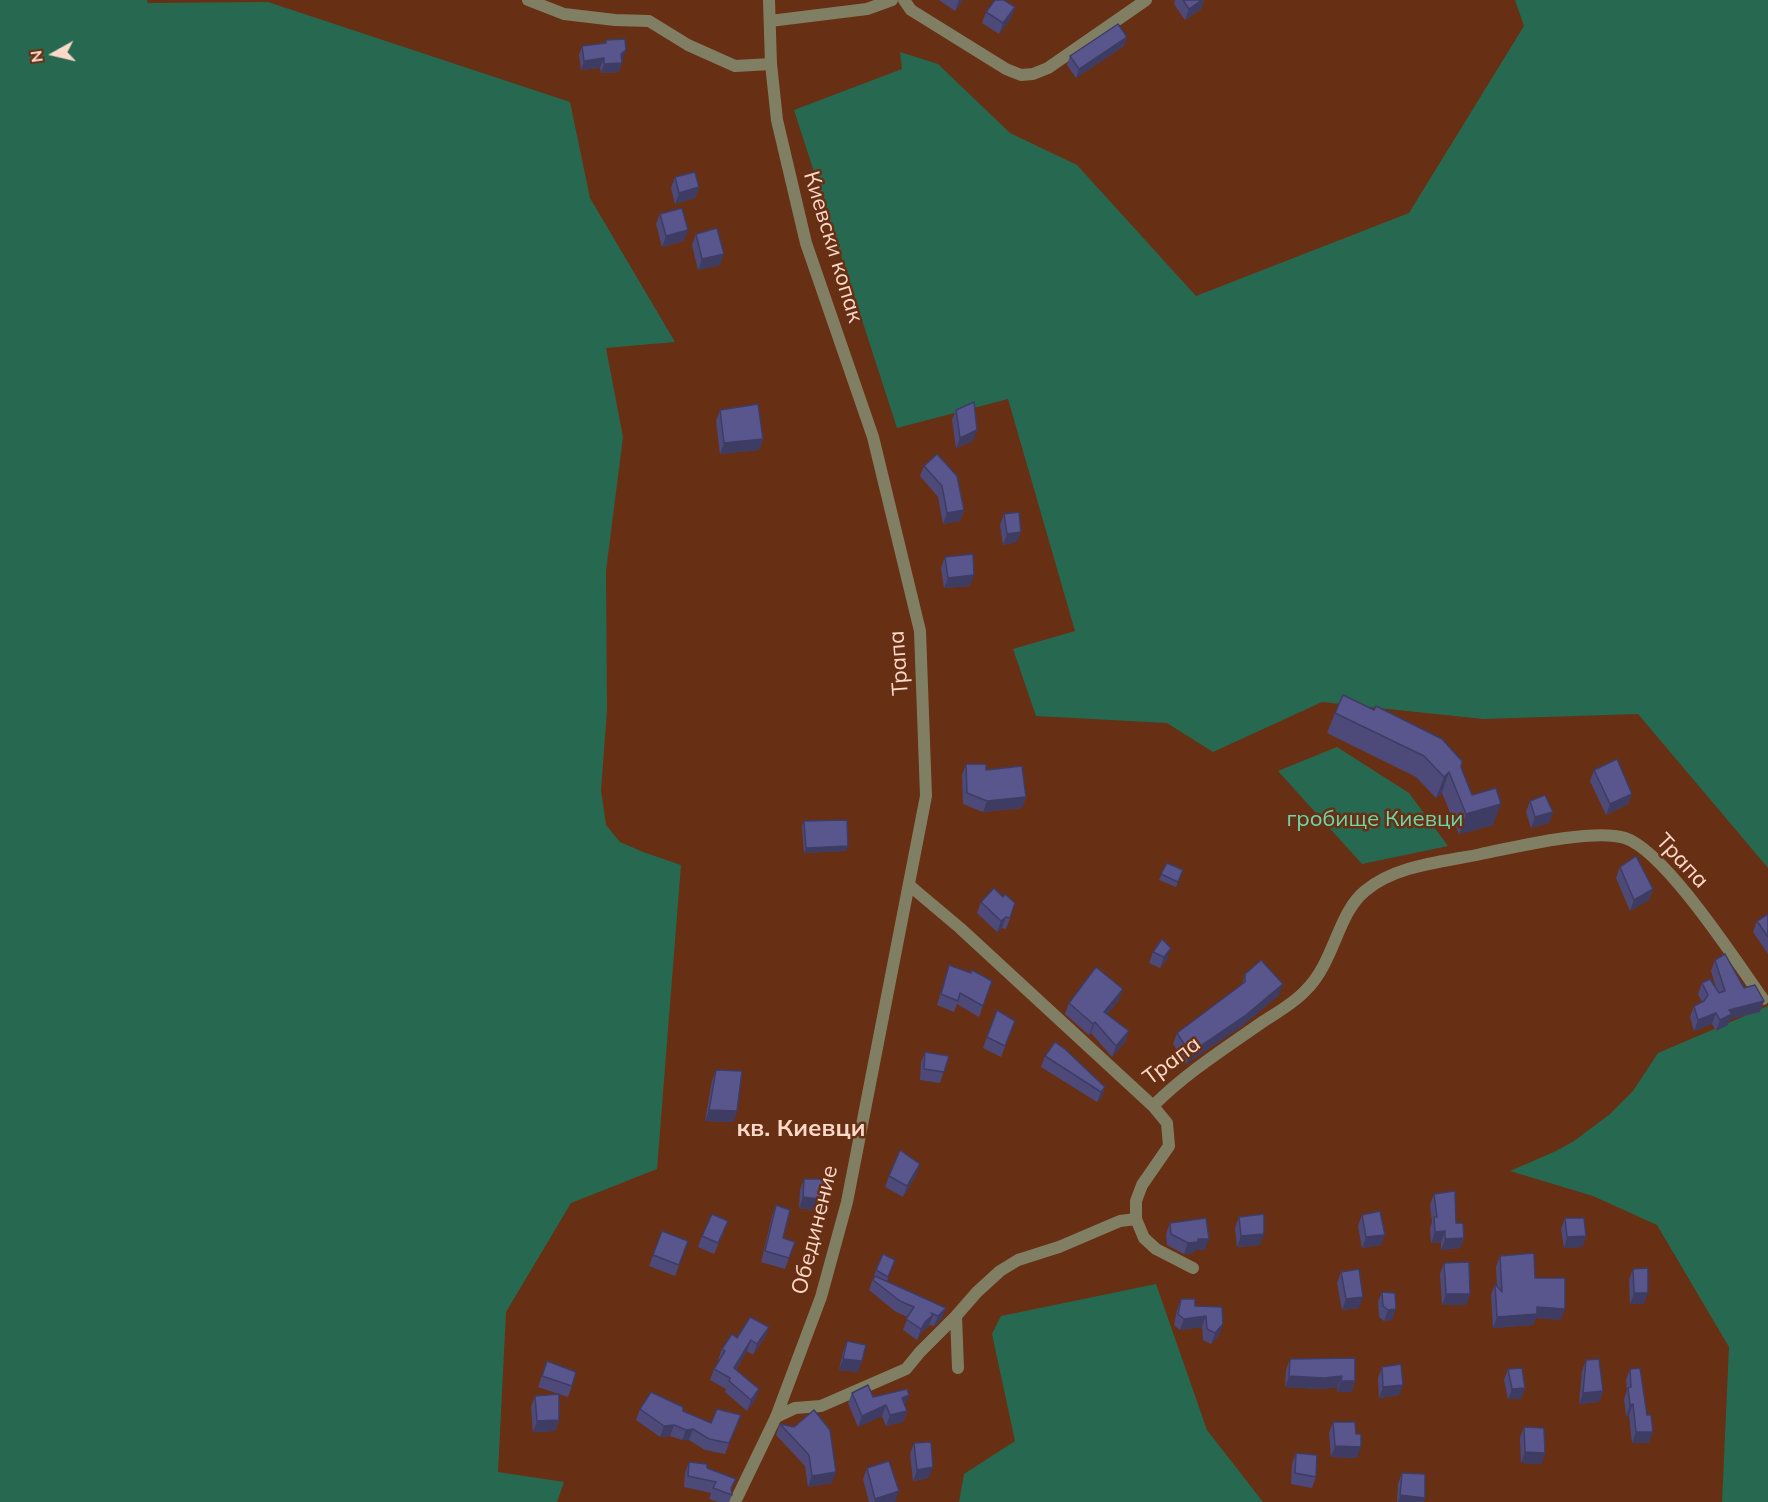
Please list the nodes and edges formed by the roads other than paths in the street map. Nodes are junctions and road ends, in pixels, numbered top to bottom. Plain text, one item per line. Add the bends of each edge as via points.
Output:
1 (528, 0) edge
2 (769, 0) edge
3 (892, 0) edge
4 (904, 0) edge
5 (1146, 0) edge
6 (770, 21) junction
7 (771, 64) junction
8 (873, 437) joint
9 (909, 885) junction
10 (1763, 999) edge
11 (1153, 1106) junction
12 (1136, 1219) junction
13 (1193, 1268) dead end
14 (956, 1316) junction
15 (958, 1368) dead end
16 (776, 1417) junction
17 (735, 1502) edge

1 - 7 street via 564,14 649,21 688,45 735,66
2 - 6 street, Киевски копак
3 - 6 street via 867,9
4 - 5 street via 911,10 1021,75 1048,68
6 - 7 street, Киевски копак
7 - 8 street, Киевски копак via 777,120 806,243
8 - 9 street, Трапа via 920,631 926,796
9 - 11 street, Трапа
9 - 16 street, Обединение via 847,1202 821,1297
10 - 11 street, Трапа via 1671,876 1636,843 1595,836 1530,844 1411,869 1378,882 1355,900 1324,968 1304,993 1183,1078
11 - 12 street via 1167,1123 1168,1146 1142,1185 1136,1201
12 - 13 street via 1144,1238 1156,1249
12 - 14 street via 1120,1221 1017,1260 1000,1271
14 - 15 street
14 - 16 street via 906,1369 821,1406 795,1408
16 - 17 street, Обединение

